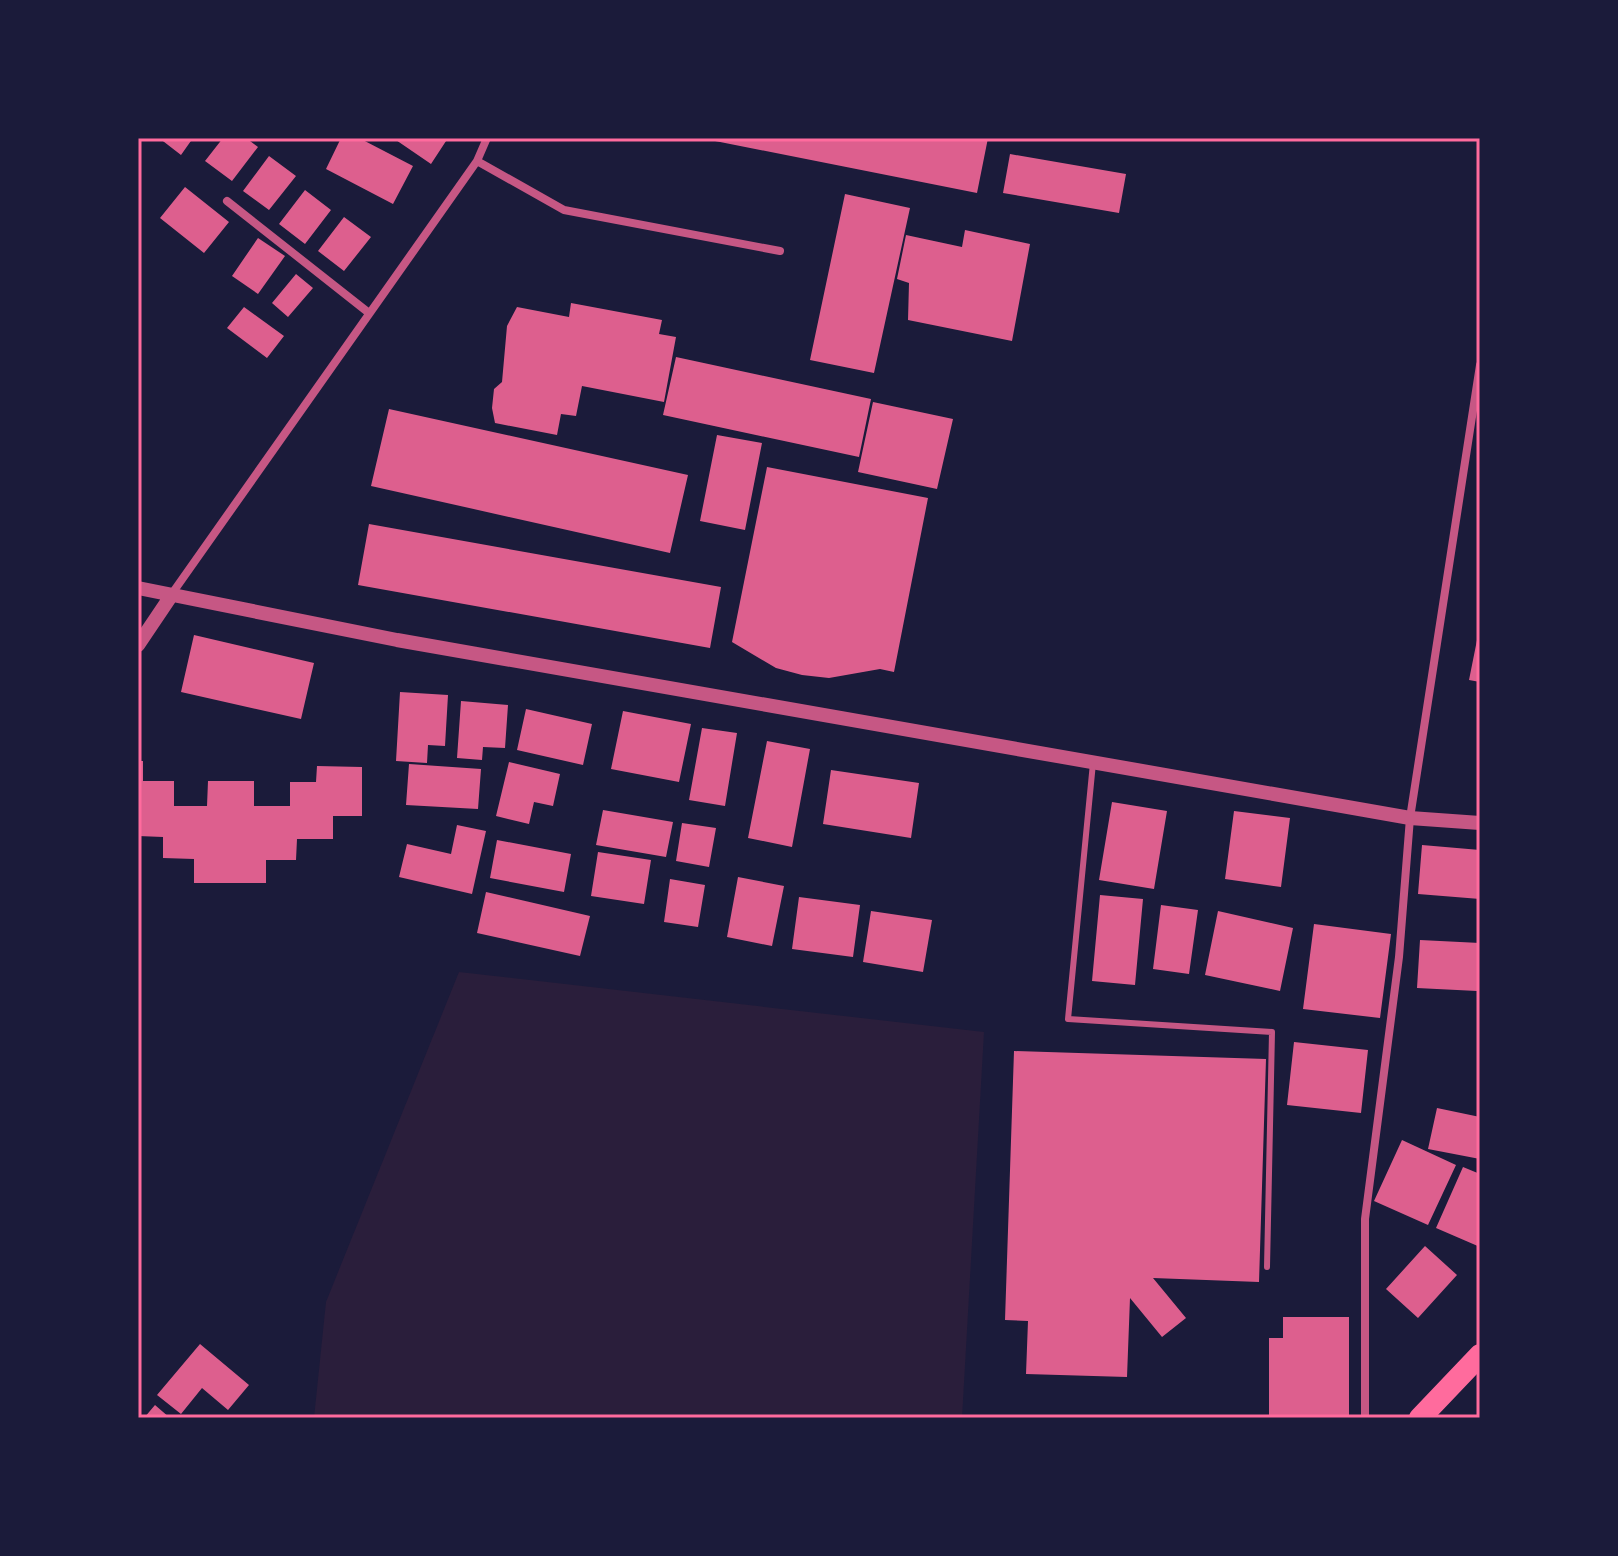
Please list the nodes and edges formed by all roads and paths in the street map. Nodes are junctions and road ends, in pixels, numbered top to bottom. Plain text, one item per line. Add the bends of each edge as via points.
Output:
1 (487, 138) edge
2 (477, 161) junction
3 (227, 201) dead end
4 (780, 251) dead end
5 (369, 313) junction
6 (1480, 365) edge
7 (138, 588) edge
8 (171, 596) junction
9 (138, 645) edge
10 (1094, 760) junction
11 (1410, 818) junction
12 (1480, 823) edge
13 (1267, 1267) dead end
14 (1480, 1355) edge
15 (1365, 1418) edge
16 (1420, 1418) edge

1 - 2 street
2 - 4 street via 564,210
2 - 5 street
3 - 5 street
5 - 8 street
6 - 11 street
7 - 8 street
8 - 9 street
8 - 10 street
10 - 11 street
10 - 13 lane via 1068,1019 1272,1032
11 - 12 street
11 - 15 street via 1399,957 1365,1219
14 - 16 highway

